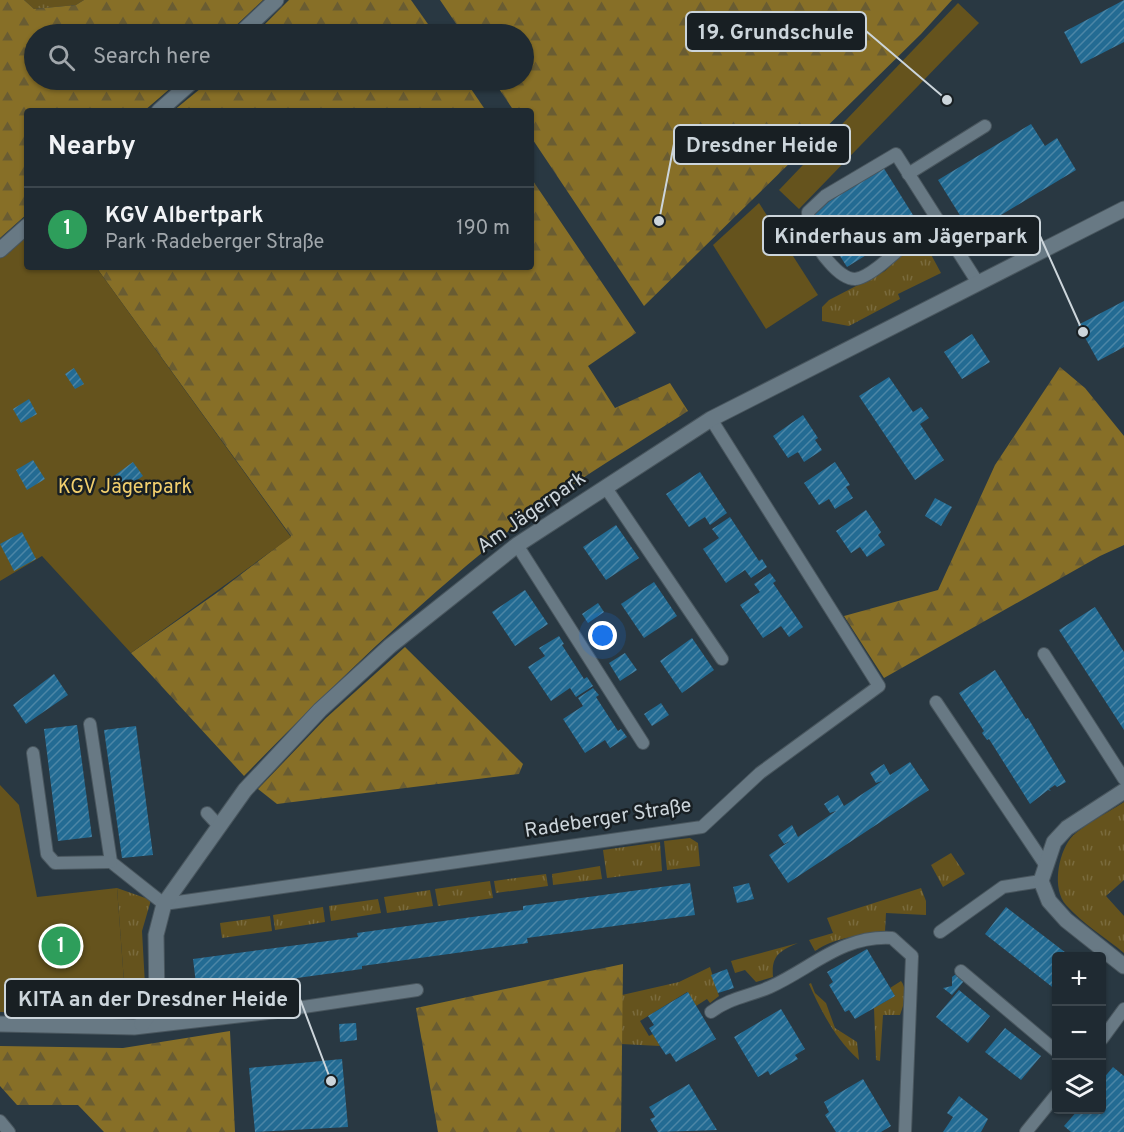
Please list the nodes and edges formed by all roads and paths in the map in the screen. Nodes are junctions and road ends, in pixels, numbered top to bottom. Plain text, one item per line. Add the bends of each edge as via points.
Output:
1 (276, 0) edge
2 (251, 24) edge
3 (183, 90) edge
4 (162, 108) edge
5 (985, 126) dead end
6 (908, 174) junction
7 (1124, 209) edge
8 (936, 218) junction
9 (24, 229) edge
10 (0, 250) edge
11 (978, 283) junction
12 (711, 420) junction
13 (606, 488) junction
14 (517, 545) junction
15 (1044, 654) dead end
16 (722, 659) dead end
17 (936, 702) dead end
18 (90, 724) dead end
19 (643, 743) dead end
20 (33, 753) dead end
21 (1124, 779) edge
22 (1124, 791) edge
23 (207, 813) dead end
24 (219, 826) junction
25 (111, 862) junction
26 (1043, 874) junction
27 (164, 904) junction
28 (940, 932) dead end
29 (1124, 966) edge
30 (961, 971) dead end
31 (417, 990) dead end
32 (290, 1009) joint
33 (1124, 1010) edge
34 (711, 1012) dead end
35 (0, 1024) edge
36 (142, 1024) junction
37 (1106, 1033) edge
38 (1052, 1047) edge
39 (1052, 1100) edge
40 (0, 1121) edge
41 (9, 1132) edge
42 (905, 1132) edge
43 (1026, 1132) edge

1 - 2 street
3 - 4 street
5 - 6 lane
6 - 8 lane
6 - 8 lane via 896,154 811,207 811,231 827,261 848,278 857,279 893,256 918,229
7 - 11 street, Am Jägerpark
8 - 11 lane
9 - 10 street
11 - 12 street, Am Jägerpark
12 - 13 street, Am Jägerpark
12 - 27 lane, Radeberger Straße via 879,686 760,773 702,827
13 - 14 street, Am Jägerpark
13 - 16 lane
14 - 19 lane
14 - 24 street, Am Jägerpark via 390,646 321,710 245,790
15 - 21 lane
17 - 26 lane
18 - 25 lane
20 - 25 lane via 47,854 55,863
22 - 26 street via 1066,828 1054,842
23 - 24 lane
24 - 27 street, Am Jägerpark
25 - 27 lane
26 - 28 lane via 1003,887
26 - 29 street via 1048,901
27 - 36 street, Am Jägerpark via 156,935 157,1003
30 - 38 lane
31 - 32 lane
32 - 36 street
33 - 37 lane
34 - 42 lane via 740,995 764,990 799,974 836,948 864,939 892,938 912,956
35 - 36 street
39 - 43 lane
40 - 41 lane

